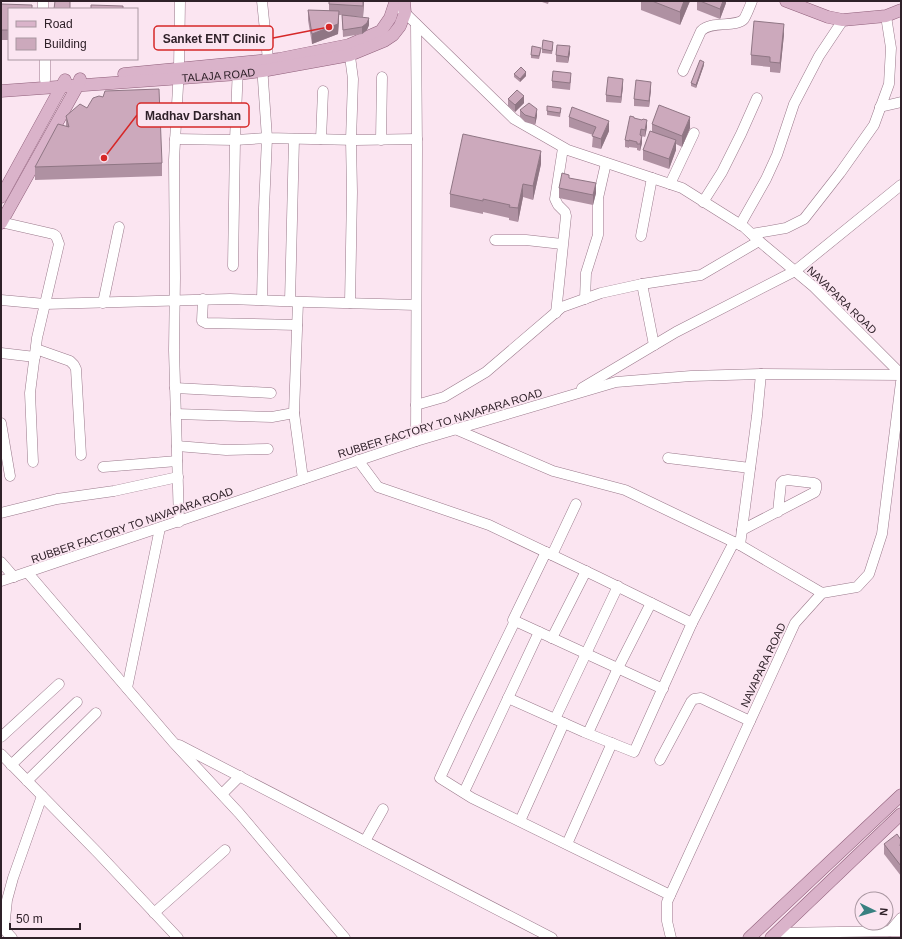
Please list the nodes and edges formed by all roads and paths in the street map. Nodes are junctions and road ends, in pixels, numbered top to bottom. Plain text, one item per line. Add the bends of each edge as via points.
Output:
1 (180, 1) edge
2 (262, 1) edge
3 (752, 1) edge
4 (786, 1) edge
5 (400, 5) edge
6 (901, 10) edge
7 (886, 16) junction
8 (843, 20) junction
9 (416, 24) junction
10 (890, 43) junction
11 (901, 44) edge
12 (349, 50) junction
13 (44, 60) edge
14 (264, 64) junction
15 (238, 68) junction
16 (683, 71) dead end
17 (179, 73) junction
18 (382, 77) dead end
19 (45, 80) junction
20 (79, 81) junction
21 (1, 82) edge
22 (63, 83) junction
23 (1, 91) edge
24 (323, 91) dead end
25 (757, 98) dead end
26 (901, 102) edge
27 (880, 107) junction
28 (694, 133) dead end
29 (267, 138) junction
30 (175, 139) junction
31 (294, 139) junction
32 (321, 139) junction
33 (417, 139) junction
34 (234, 140) junction
35 (352, 140) junction
36 (381, 140) junction
37 (563, 148) junction
38 (606, 163) junction
39 (652, 178) junction
40 (670, 184) junction
41 (901, 185) edge
42 (1, 197) edge
43 (703, 202) junction
44 (1, 222) edge
45 (740, 225) junction
46 (119, 227) dead end
47 (641, 236) dead end
48 (756, 238) junction
49 (495, 240) dead end
50 (562, 244) junction
51 (233, 266) dead end
52 (795, 271) junction
53 (642, 284) junction
54 (586, 298) junction
55 (203, 299) junction
56 (1, 300) edge
57 (174, 300) junction
58 (262, 300) junction
59 (103, 302) junction
60 (294, 302) junction
61 (350, 303) junction
62 (45, 304) junction
63 (416, 305) junction
64 (556, 312) junction
65 (297, 325) junction
66 (654, 345) junction
67 (1, 353) edge
68 (35, 353) junction
69 (761, 374) junction
70 (901, 375) edge
71 (901, 382) edge
72 (175, 388) junction
73 (271, 393) dead end
74 (568, 396) junction
75 (416, 405) junction
76 (294, 412) junction
77 (176, 414) junction
78 (1, 423) edge
79 (455, 429) junction
80 (416, 441) junction
81 (176, 446) junction
82 (268, 449) dead end
83 (81, 455) dead end
84 (668, 458) dead end
85 (177, 460) junction
86 (358, 460) junction
87 (33, 462) dead end
88 (103, 467) dead end
89 (750, 468) junction
90 (10, 476) dead end
91 (178, 477) junction
92 (303, 479) junction
93 (576, 504) dead end
94 (778, 512) dead end
95 (1, 513) edge
96 (179, 522) junction
97 (160, 528) junction
98 (742, 530) junction
99 (737, 543) junction
100 (549, 553) junction
101 (1, 562) edge
102 (586, 571) junction
103 (28, 573) junction
104 (14, 577) junction
105 (1, 581) edge
106 (618, 586) junction
107 (822, 593) junction
108 (651, 603) junction
109 (515, 621) junction
110 (692, 623) junction
111 (540, 632) junction
112 (552, 638) junction
113 (586, 654) junction
114 (618, 668) junction
115 (60, 684) dead end
116 (127, 688) junction
117 (663, 689) junction
118 (508, 698) junction
119 (77, 702) dead end
120 (96, 713) dead end
121 (560, 721) junction
122 (750, 721) junction
123 (588, 733) junction
124 (1, 737) edge
125 (173, 742) junction
126 (612, 743) junction
127 (2, 757) edge
128 (660, 760) dead end
129 (11, 765) junction
130 (240, 776) junction
131 (27, 781) junction
132 (464, 792) junction
133 (222, 794) junction
134 (42, 796) junction
135 (901, 796) edge
136 (383, 809) dead end
137 (901, 814) edge
138 (520, 821) junction
139 (365, 841) junction
140 (567, 844) junction
141 (225, 850) dead end
142 (670, 895) junction
143 (154, 913) junction
144 (901, 918) edge
145 (894, 926) edge
146 (890, 931) edge
147 (5, 932) edge
148 (773, 936) edge
149 (178, 938) edge
150 (345, 938) edge
151 (552, 938) edge
152 (671, 938) edge
153 (749, 938) edge

1 - 17 street
2 - 14 street
3 - 16 street via 743,20 711,25 701,31
4 - 8 main road
5 - 9 street
5 - 12 main road, TALAJA ROAD via 400,26 388,31 384,41
6 - 7 main road
7 - 8 main road
7 - 10 street
8 - 45 street via 819,56 794,104 777,155
9 - 33 street
9 - 37 street via 514,118
10 - 11 street
10 - 27 street via 888,84
12 - 14 main road, TALAJA ROAD
12 - 35 street via 353,79
13 - 19 street
14 - 15 main road, TALAJA ROAD
14 - 29 street
15 - 17 main road, TALAJA ROAD
15 - 34 street
17 - 20 main road, TALAJA ROAD
17 - 30 street
18 - 36 street
19 - 21 main road, TALAJA ROAD
19 - 22 main road, TALAJA ROAD
20 - 22 main road, TALAJA ROAD
20 - 44 main road
22 - 23 main road, TALAJA ROAD
22 - 42 main road
24 - 32 street
25 - 43 street via 722,172
26 - 27 street
27 - 48 street via 874,125 804,219
28 - 40 street
29 - 31 street
29 - 34 street
29 - 58 street
30 - 34 street
30 - 57 street
31 - 32 street
31 - 60 street
32 - 35 street
33 - 36 street
33 - 63 street
34 - 51 street
35 - 36 street
35 - 61 street
37 - 38 street
37 - 50 street via 555,199 565,212
38 - 39 street
38 - 54 street via 598,198 598,235 586,273
39 - 40 street
39 - 47 street
40 - 43 street via 682,188
41 - 52 street, NAVAPARA ROAD
43 - 45 street
44 - 62 street via 52,234 58,239
45 - 48 street
46 - 59 street
48 - 52 street
48 - 53 street via 701,275
49 - 50 street
50 - 64 street
52 - 66 street
52 - 70 street, NAVAPARA ROAD
53 - 54 street
53 - 66 street
54 - 64 street
55 - 57 street
55 - 58 street
55 - 65 street via 202,321
56 - 62 street
57 - 59 street
57 - 72 street
58 - 60 street
59 - 62 street
60 - 61 street
60 - 65 street
61 - 63 street
62 - 68 street
63 - 75 street
64 - 75 street via 486,372 444,397
65 - 76 street
66 - 74 street
67 - 68 street
68 - 83 street via 70,362 76,369
68 - 87 street via 30,393
69 - 70 street, RUBBER FACTORY TO NAVAPARA ROAD
69 - 74 street, RUBBER FACTORY TO NAVAPARA ROAD via 616,382
69 - 89 street
71 - 107 street via 882,534 869,574 857,587
72 - 73 street
72 - 77 street
74 - 79 street, RUBBER FACTORY TO NAVAPARA ROAD
75 - 80 street
76 - 77 street via 272,417
76 - 92 street
77 - 81 street
78 - 90 street
79 - 80 street, RUBBER FACTORY TO NAVAPARA ROAD
79 - 99 street via 553,471 625,490
80 - 86 street, RUBBER FACTORY TO NAVAPARA ROAD
81 - 82 street via 226,450
81 - 85 street
84 - 89 street
85 - 88 street
85 - 91 street
86 - 92 street, RUBBER FACTORY TO NAVAPARA ROAD
86 - 100 street via 378,487 489,525
89 - 98 street
91 - 95 street via 121,490 58,499
91 - 96 street
92 - 96 street, RUBBER FACTORY TO NAVAPARA ROAD
93 - 100 street
94 - 98 street
96 - 97 street, RUBBER FACTORY TO NAVAPARA ROAD
97 - 103 street, RUBBER FACTORY TO NAVAPARA ROAD
97 - 116 street
98 - 99 street
99 - 107 street
99 - 110 street
100 - 102 street
100 - 109 street via 513,620
101 - 104 street
102 - 106 street
102 - 112 street
103 - 104 street, RUBBER FACTORY TO NAVAPARA ROAD
103 - 116 street
104 - 105 street, RUBBER FACTORY TO NAVAPARA ROAD
106 - 108 street
106 - 113 street
107 - 122 street, NAVAPARA ROAD via 795,623
108 - 110 street
108 - 114 street
109 - 111 street
109 - 132 street via 440,778
110 - 117 street
111 - 112 street
111 - 118 street
112 - 113 street
113 - 114 street
113 - 121 street
114 - 117 street
114 - 123 street
115 - 124 street
116 - 125 street
117 - 126 street via 634,752
118 - 121 street
118 - 132 street
119 - 129 street
120 - 131 street
121 - 123 street
121 - 138 street
122 - 128 street via 701,698 694,699
122 - 142 street, NAVAPARA ROAD
123 - 126 street
125 - 130 street
125 - 133 street
126 - 140 street
127 - 129 street
129 - 131 street
130 - 133 street
130 - 139 street
131 - 134 street
132 - 138 street
133 - 150 street
134 - 143 street
134 - 147 street via 7,900
135 - 153 main road
136 - 139 street
137 - 148 main road
138 - 140 street
139 - 151 street
140 - 142 street
141 - 143 street
142 - 152 street, NAVAPARA ROAD via 667,902 667,922
143 - 149 street
144 - 145 street
146 - 148 street

